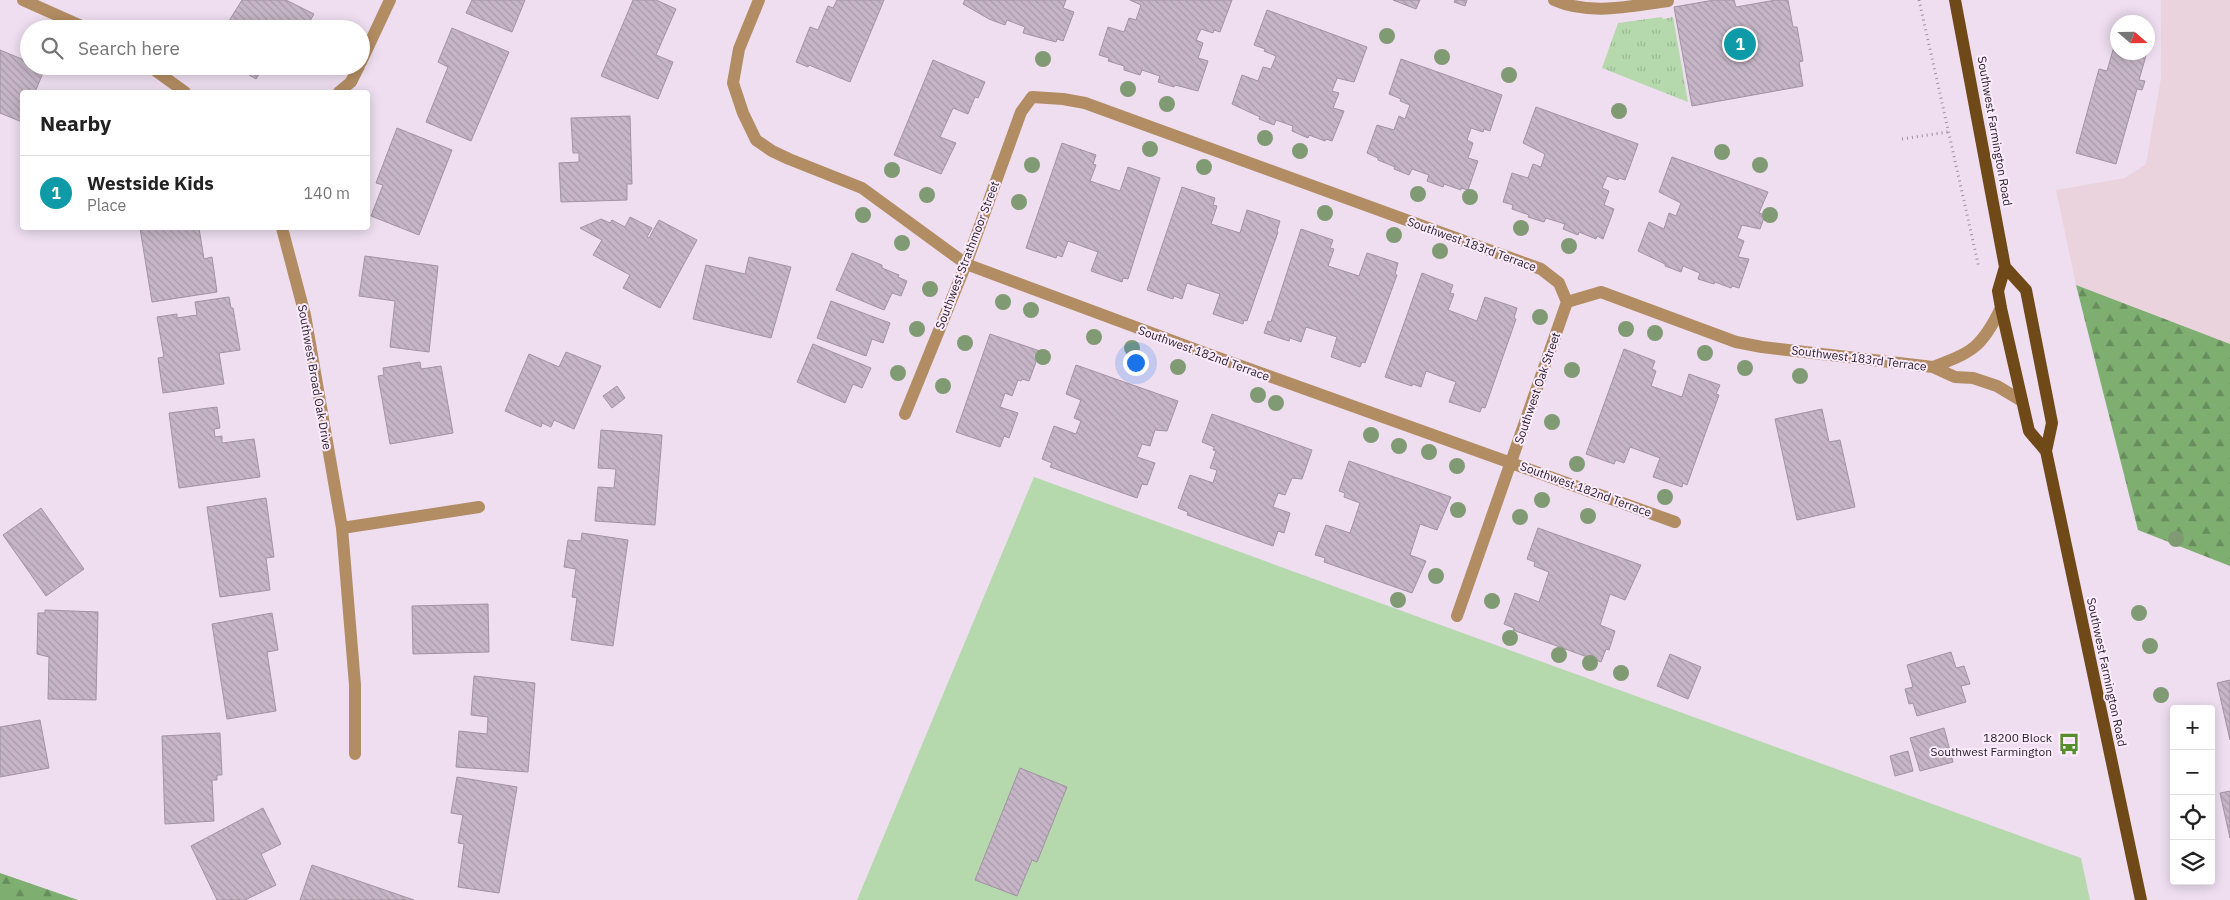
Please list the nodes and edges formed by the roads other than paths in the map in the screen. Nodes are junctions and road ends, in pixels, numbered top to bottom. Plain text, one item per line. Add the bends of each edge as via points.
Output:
1 (23, 0) edge
2 (390, 0) edge
3 (759, 0) edge
4 (1554, 0) edge
5 (1956, 0) edge
6 (1668, 1) edge
7 (68, 20) edge
8 (370, 43) edge
9 (161, 75) edge
10 (354, 75) edge
11 (182, 90) edge
12 (341, 90) edge
13 (1032, 97) joint
14 (283, 230) edge
15 (966, 264) junction
16 (2005, 268) junction
17 (1567, 302) junction
18 (2001, 308) junction
19 (1933, 367) junction
20 (2022, 401) junction
21 (904, 414) dead end
22 (2046, 450) junction
23 (1511, 462) junction
24 (479, 507) dead end
25 (1675, 522) dead end
26 (342, 528) junction
27 (1457, 616) dead end
28 (355, 754) dead end
29 (2141, 900) edge

1 - 7 street
2 - 8 street
3 - 15 street, Southwest 182nd Terrace via 739,49 733,83 756,140 772,152 862,188
4 - 6 street via 1574,7 1606,9
5 - 16 main road, Southwest Farmington Road
9 - 11 street
10 - 12 street
13 - 15 street, Southwest Strathmoor Street via 1019,119
13 - 17 street, Southwest 183rd Terrace via 1085,103 1541,270 1559,283
14 - 26 street, Southwest Broad Oak Drive via 306,315
15 - 21 street, Southwest Strathmoor Street
15 - 23 street, Southwest 182nd Terrace
16 - 18 main road, Southwest Farmington Road via 1998,291
16 - 22 main road, Southwest Farmington Road via 2026,290 2052,422
17 - 19 street, Southwest 183rd Terrace via 1601,292 1736,342
17 - 23 street, Southwest Oak Street
18 - 19 street, Southwest 183rd Terrace via 1980,343 1966,354
18 - 20 main road, Southwest Farmington Road
19 - 20 street, Southwest 183rd Terrace via 1955,377 1973,378 1997,386
20 - 22 main road, Southwest Farmington Road via 2029,431
22 - 29 main road, Southwest Farmington Road
23 - 25 street, Southwest 182nd Terrace
23 - 27 street, Southwest Oak Street
24 - 26 street
26 - 28 street, Southwest Broad Oak Drive via 355,685

